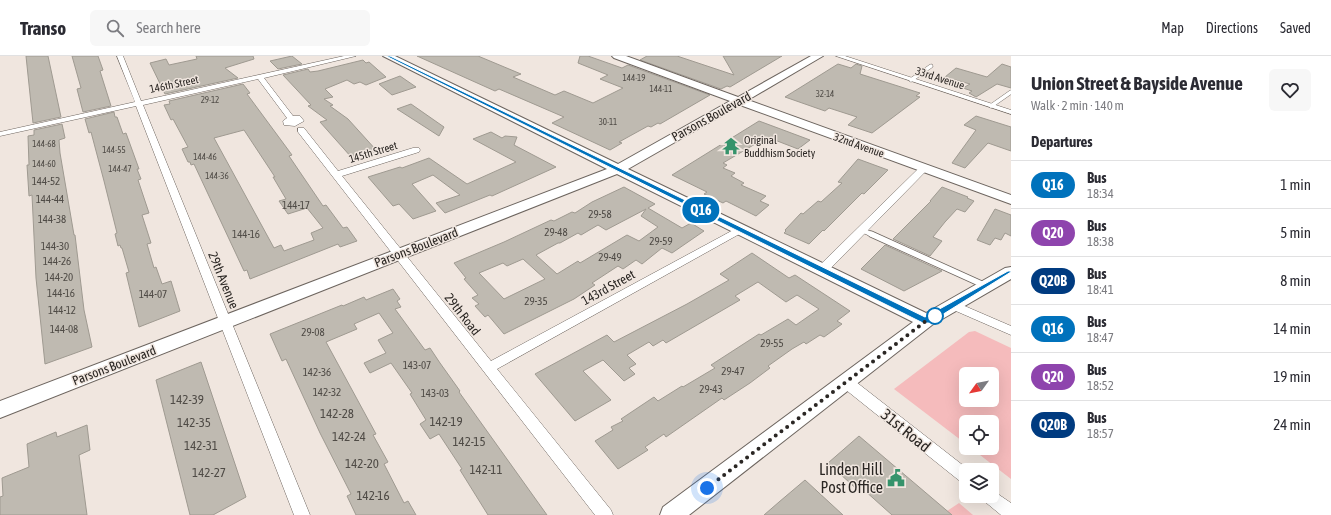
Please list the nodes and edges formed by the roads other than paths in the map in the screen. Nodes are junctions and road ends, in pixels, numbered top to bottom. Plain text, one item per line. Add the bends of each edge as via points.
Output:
1 (120, 56) edge
2 (353, 56) edge
3 (388, 56) edge
4 (617, 56) edge
5 (818, 56) edge
6 (839, 56) edge
7 (931, 66) dead end
8 (260, 77) junction
9 (911, 80) junction
10 (1011, 92) edge
11 (739, 101) junction
12 (139, 103) junction
13 (991, 106) junction
14 (1011, 112) edge
15 (291, 118) dead end
16 (301, 130) dead end
17 (0, 134) edge
18 (416, 150) dead end
19 (924, 168) junction
20 (618, 169) junction
21 (336, 175) junction
22 (1011, 200) edge
23 (740, 230) junction
24 (862, 230) junction
25 (399, 254) junction
26 (822, 270) junction
27 (1011, 272) edge
28 (986, 286) junction
29 (953, 305) junction
30 (926, 321) junction
31 (226, 322) junction
32 (1011, 331) edge
33 (488, 368) junction
34 (846, 382) junction
35 (0, 410) edge
36 (959, 471) edge
37 (999, 503) edge
38 (1011, 513) edge
39 (302, 515) edge
40 (605, 515) edge
41 (671, 515) edge

1 - 12 street, 29th Avenue
2 - 8 street, 146th Street
3 - 20 street
4 - 11 street, 32nd Avenue
5 - 11 street, Parsons Boulevard
6 - 9 street, 33rd Avenue
7 - 9 lane
8 - 12 street, 146th Street
8 - 15 street
9 - 13 street, 33rd Avenue
10 - 13 lane
11 - 19 street, 32nd Avenue
11 - 20 street, Parsons Boulevard
12 - 17 street, 146th Street
12 - 31 street, 29th Avenue
13 - 14 street, 33rd Avenue
16 - 21 street, 29th Road
18 - 21 street, 145th Street
19 - 22 street, 32nd Avenue
19 - 24 street
20 - 23 street
20 - 25 street, Parsons Boulevard
21 - 25 street, 29th Road
23 - 26 street
23 - 33 street, 143rd Street
24 - 26 street
24 - 28 lane
25 - 31 street, Parsons Boulevard
25 - 33 street, 29th Road
26 - 30 street
27 - 28 street
28 - 29 street
29 - 30 street
29 - 32 street
30 - 34 street
31 - 35 street, Parsons Boulevard
31 - 39 street, 29th Avenue
33 - 40 street, 29th Road
34 - 36 street, 31st Road
34 - 41 street
37 - 38 street

